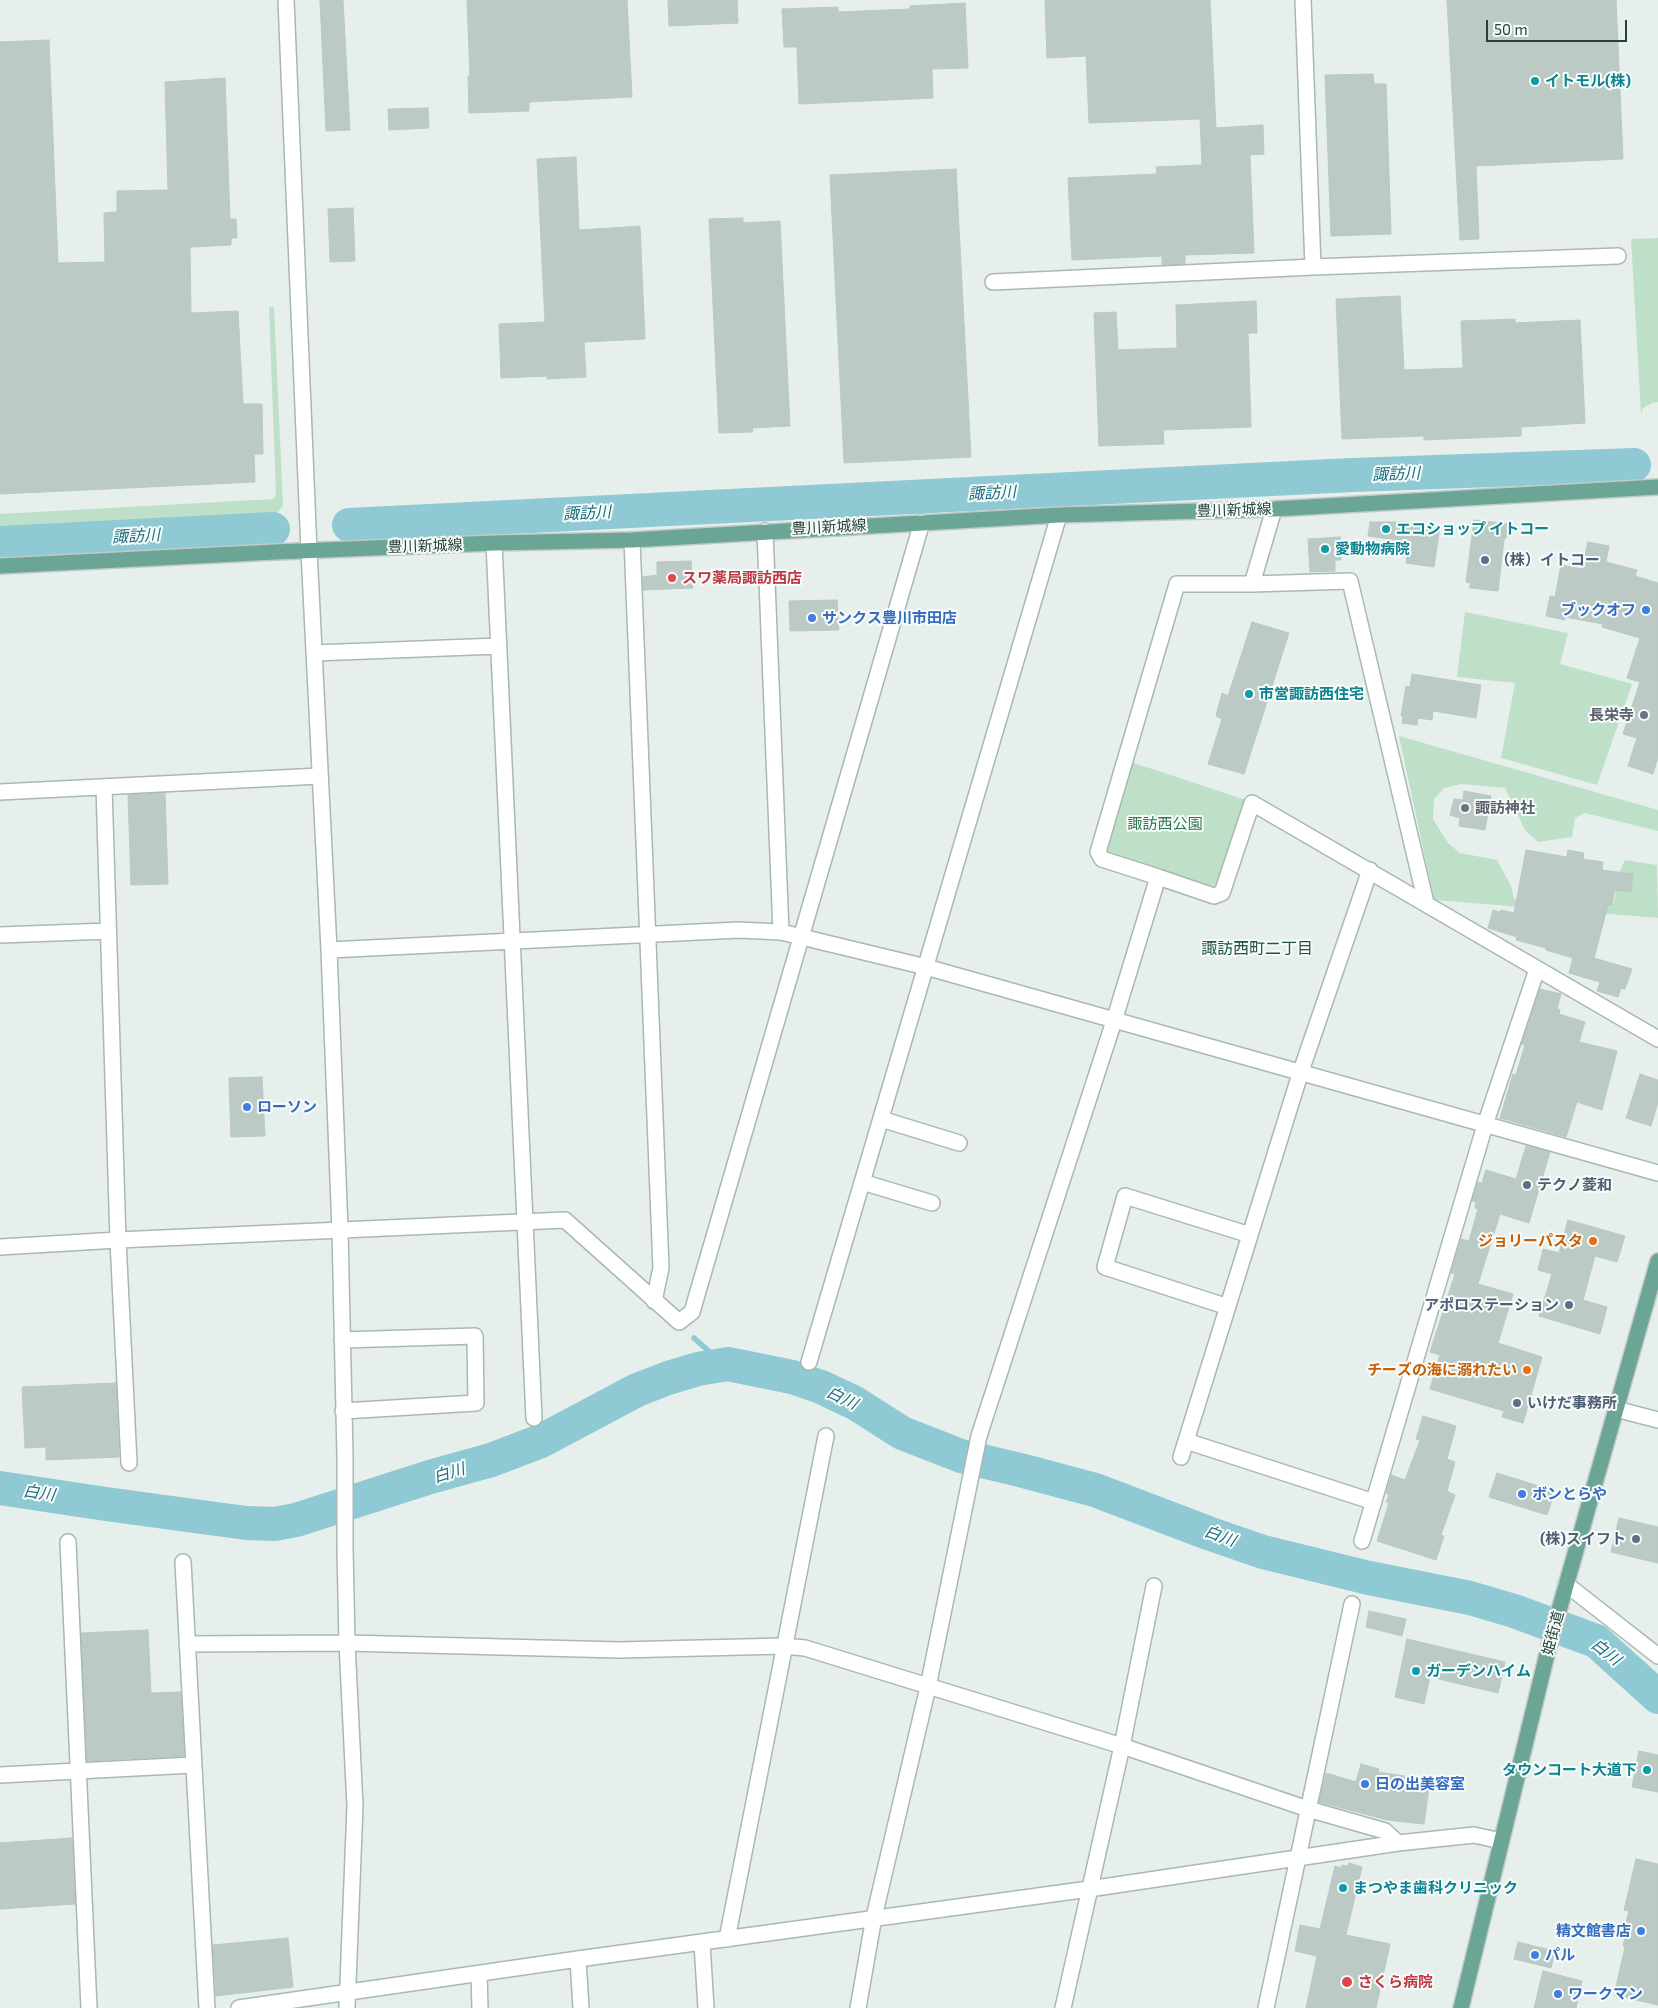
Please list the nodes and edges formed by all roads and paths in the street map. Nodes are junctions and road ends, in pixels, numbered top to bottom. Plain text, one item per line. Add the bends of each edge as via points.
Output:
1 (286, 0) edge
2 (1303, 0) edge
3 (1618, 256) dead end
4 (1313, 267) junction
5 (993, 282) dead end
6 (1658, 487) edge
7 (1274, 509) junction
8 (1059, 514) junction
9 (922, 522) junction
10 (765, 531) junction
11 (632, 540) junction
12 (494, 543) junction
13 (309, 551) junction
14 (0, 566) edge
15 (1252, 584) junction
16 (498, 646) junction
17 (314, 654) junction
18 (320, 776) junction
19 (104, 787) junction
20 (0, 792) edge
21 (1370, 870) junction
22 (1158, 877) junction
23 (1426, 903) junction
24 (108, 931) junction
25 (781, 932) junction
26 (648, 934) junction
27 (0, 935) edge
28 (801, 936) junction
29 (512, 941) junction
30 (329, 950) junction
31 (926, 967) junction
32 (1537, 969) junction
33 (1114, 1021) junction
34 (1658, 1039) edge
35 (1301, 1071) junction
36 (881, 1119) junction
37 (1485, 1125) junction
38 (959, 1143) dead end
39 (1658, 1173) edge
40 (862, 1182) junction
41 (932, 1202) dead end
42 (525, 1222) junction
43 (340, 1230) junction
44 (1250, 1235) junction
45 (118, 1240) junction
46 (0, 1247) edge
47 (1658, 1261) edge
48 (654, 1301) junction
49 (1228, 1307) junction
50 (342, 1340) junction
51 (809, 1362) dead end
52 (1616, 1409) junction
53 (344, 1411) junction
54 (534, 1418) dead end
55 (1658, 1420) edge
56 (826, 1436) dead end
57 (1186, 1440) junction
58 (1181, 1457) dead end
59 (129, 1463) dead end
60 (1374, 1502) junction
61 (1362, 1541) dead end
62 (68, 1542) dead end
63 (182, 1562) dead end
64 (1154, 1586) dead end
65 (1564, 1591) junction
66 (1352, 1604) dead end
67 (347, 1643) junction
68 (187, 1644) junction
69 (783, 1646) junction
70 (1658, 1656) edge
71 (928, 1687) junction
72 (1122, 1746) junction
73 (193, 1766) junction
74 (78, 1771) junction
75 (0, 1775) edge
76 (1308, 1809) junction
77 (1500, 1841) junction
78 (1398, 1843) junction
79 (1297, 1858) junction
80 (1089, 1889) junction
81 (874, 1918) junction
82 (727, 1939) junction
83 (702, 1943) junction
84 (578, 1959) junction
85 (479, 1974) junction
86 (347, 2001) edge
87 (89, 2008) edge
88 (207, 2008) edge
89 (239, 2008) edge
90 (480, 2008) edge
91 (581, 2008) edge
92 (706, 2008) edge
93 (858, 2008) edge
94 (1063, 2008) edge
95 (1266, 2008) edge
96 (1461, 2008) edge

1 - 13 street
2 - 4 street
3 - 4 street
4 - 5 street
6 - 7 main road, 豊川新城線
7 - 8 main road, 豊川新城線
7 - 15 street
8 - 9 main road, 豊川新城線
8 - 31 street
9 - 10 main road, 豊川新城線
9 - 28 street
10 - 11 main road, 豊川新城線
10 - 25 street
11 - 12 main road, 豊川新城線
11 - 26 street
12 - 13 main road, 豊川新城線
12 - 16 street
13 - 14 main road, 豊川新城線
13 - 17 street
15 - 22 street via 1177,584 1098,852 1102,859
15 - 23 street via 1350,581
16 - 17 street
16 - 29 street
17 - 18 street
18 - 19 street
18 - 30 street
19 - 20 street
19 - 24 street
21 - 22 street via 1252,803 1222,892 1214,896
21 - 23 street
21 - 35 street
22 - 33 street
23 - 32 street
24 - 27 street
24 - 45 street
25 - 26 street via 739,930
25 - 28 street
26 - 29 street
26 - 48 street via 661,1268
28 - 31 street
28 - 48 street via 692,1312 680,1322
29 - 30 street
29 - 42 street
30 - 43 street
31 - 33 street
31 - 36 street
32 - 34 street
32 - 37 street
33 - 35 street
33 - 71 street via 978,1442
35 - 37 street
35 - 44 street
36 - 38 street
36 - 40 street
37 - 39 street
37 - 60 street
40 - 41 street
40 - 51 street
42 - 43 street
42 - 48 street via 565,1220
42 - 54 street
43 - 45 street
43 - 50 street
44 - 49 street
44 - 49 street via 1125,1196 1106,1267
45 - 46 street
45 - 59 street
47 - 52 main road, 姫街道
49 - 57 street
50 - 53 street
50 - 53 street via 475,1336 476,1403
52 - 55 street
52 - 65 main road, 姫街道
53 - 67 street
56 - 69 street
57 - 58 street
57 - 60 street
60 - 61 street
62 - 74 street
63 - 68 street
64 - 72 street
65 - 70 street
65 - 77 main road, 姫街道
66 - 76 street
67 - 68 street
67 - 69 street via 619,1650
67 - 86 street via 355,1806
68 - 73 street
69 - 71 street via 806,1648
69 - 82 street
71 - 72 street
71 - 81 street
72 - 76 street
72 - 80 street
73 - 74 street
73 - 88 street
74 - 75 street
74 - 87 street
76 - 78 street via 1385,1831
76 - 79 street
77 - 78 street via 1474,1835
77 - 96 main road, 姫街道
78 - 79 street
79 - 80 street
79 - 95 street
80 - 81 street
80 - 94 street
81 - 82 street
81 - 93 street
82 - 83 street
83 - 84 street
83 - 92 street
84 - 85 street
84 - 91 street
85 - 86 street
85 - 90 street
86 - 89 street via 330,1994

